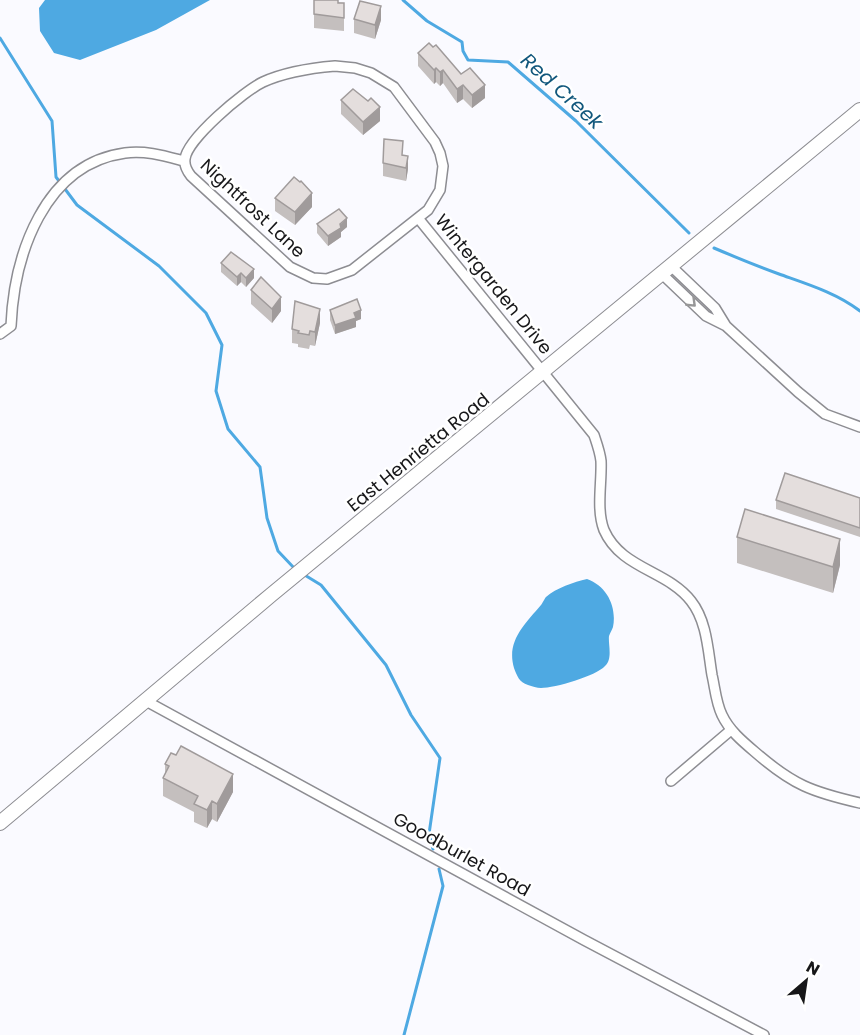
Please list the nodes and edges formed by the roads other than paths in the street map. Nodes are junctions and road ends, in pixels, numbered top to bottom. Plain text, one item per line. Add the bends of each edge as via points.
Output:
1 (860, 110) edge
2 (184, 161) junction
3 (418, 218) junction
4 (666, 270) junction
5 (0, 334) edge
6 (544, 372) junction
7 (860, 427) edge
8 (146, 701) junction
9 (731, 730) junction
10 (670, 781) dead end
11 (860, 803) edge
12 (0, 823) edge
13 (764, 1035) edge

1 - 4 main road, East Henrietta Road
2 - 3 street, Nightfrost Lane via 190,176 278,257 313,278 327,279 352,270
2 - 3 street, Nightfrost Lane via 201,133 262,82 310,68 355,68 394,87 440,153 440,189 428,210
2 - 5 street via 146,152 108,156 90,164 61,187 29,233 20,259 11,326
3 - 6 street, Wintergarden Drive
4 - 6 main road, East Henrietta Road
4 - 7 street via 715,308 726,326 825,414
6 - 8 main road, East Henrietta Road
6 - 9 street, Wintergarden Drive via 594,435 600,450 601,517 610,540 621,554 676,586 693,603 704,628 718,705
8 - 12 main road, East Henrietta Road
8 - 13 street, Goodburlet Road
9 - 10 street
9 - 11 street via 794,782

